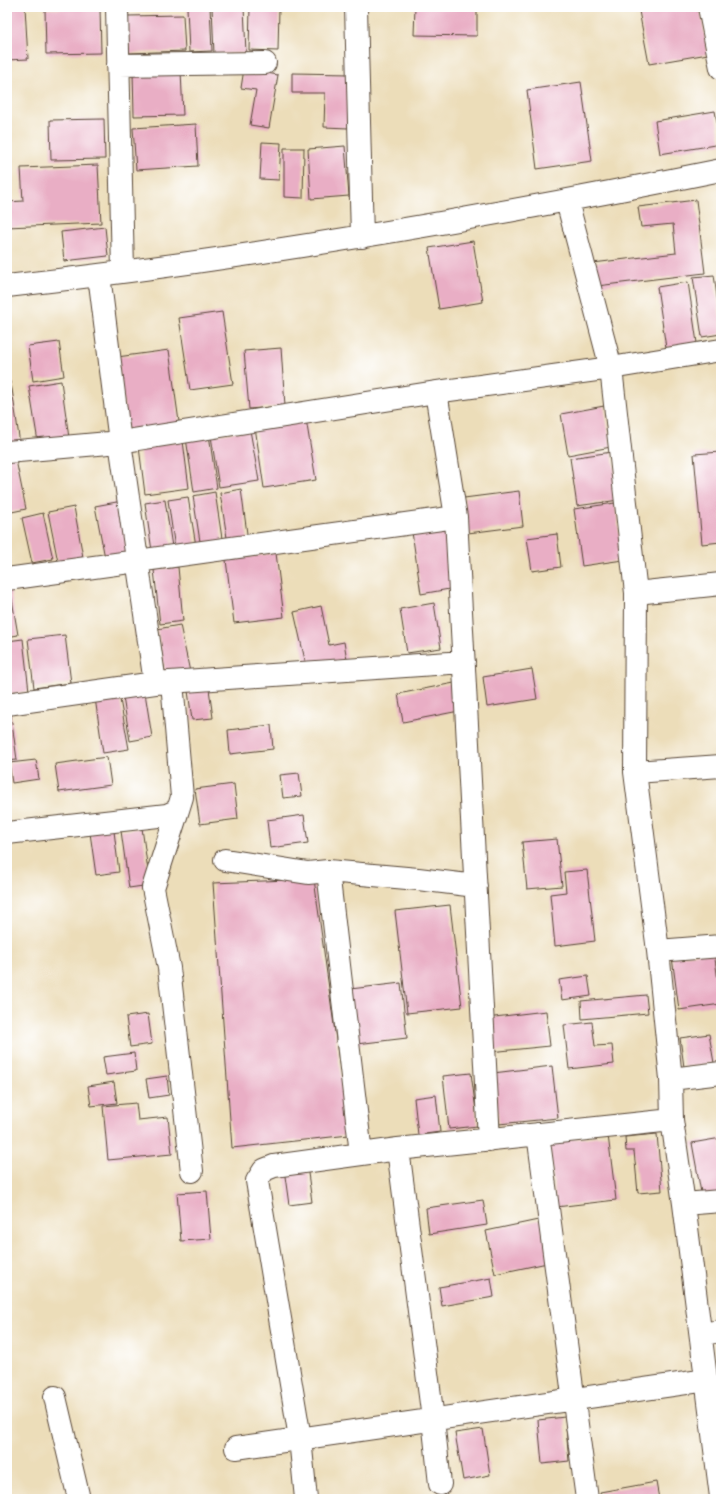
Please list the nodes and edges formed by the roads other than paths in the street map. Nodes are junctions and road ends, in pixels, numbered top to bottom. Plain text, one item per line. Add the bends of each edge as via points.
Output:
1 (117, 7) edge
2 (356, 7) edge
3 (709, 7) edge
4 (265, 63) dead end
5 (118, 65) junction
6 (721, 68) edge
7 (721, 170) edge
8 (567, 201) junction
9 (362, 237) junction
10 (123, 271) junction
11 (99, 276) junction
12 (7, 286) edge
13 (721, 350) edge
14 (611, 368) junction
15 (436, 392) junction
16 (120, 442) junction
17 (7, 452) edge
18 (456, 517) junction
19 (137, 560) junction
20 (7, 579) edge
21 (721, 584) edge
22 (636, 593) junction
23 (464, 662) junction
24 (164, 682) junction
25 (7, 704) edge
26 (721, 766) edge
27 (635, 772) junction
28 (178, 810) junction
29 (7, 833) edge
30 (225, 860) dead end
31 (328, 871) junction
32 (476, 886) junction
33 (721, 946) edge
34 (658, 951) junction
35 (721, 1073) edge
36 (671, 1079) junction
37 (672, 1120) junction
38 (538, 1134) junction
39 (489, 1140) junction
40 (398, 1149) junction
41 (361, 1154) junction
42 (192, 1171) dead end
43 (721, 1201) edge
44 (684, 1204) junction
45 (711, 1333) edge
46 (707, 1380) junction
47 (55, 1397) dead end
48 (573, 1399) junction
49 (433, 1419) junction
50 (300, 1438) junction
51 (236, 1448) dead end
52 (719, 1465) edge
53 (440, 1484) dead end
54 (721, 1497) edge
55 (79, 1499) edge
56 (306, 1499) edge
57 (586, 1499) edge

1 - 5 street
2 - 9 street
3 - 6 street
4 - 5 street
5 - 10 street
7 - 8 street
8 - 9 street
8 - 14 street
9 - 10 street
10 - 11 street
11 - 12 street
11 - 16 street
13 - 14 street
14 - 15 street
14 - 22 street
15 - 16 street
15 - 18 street
16 - 17 street
16 - 19 street
18 - 19 street
18 - 23 street
19 - 20 street
19 - 24 street
21 - 22 street
22 - 27 street
23 - 24 street
23 - 32 street
24 - 25 street
24 - 28 street via 182,797
26 - 27 street
27 - 34 street
28 - 29 street via 167,815
28 - 42 street via 153,888 168,968
30 - 31 street via 308,873
31 - 32 street
31 - 41 street
32 - 39 street
33 - 34 street
34 - 36 street
35 - 36 street
36 - 37 street
37 - 38 street
37 - 44 street
38 - 39 street
38 - 48 street
39 - 40 street
40 - 41 street
40 - 49 street
41 - 50 street via 274,1166 264,1170 257,1181
43 - 44 street
44 - 45 street
45 - 46 street
46 - 48 street
46 - 52 street
47 - 55 street
48 - 49 street
48 - 57 street
49 - 50 street
49 - 53 street
50 - 51 street
50 - 56 street
52 - 54 street

